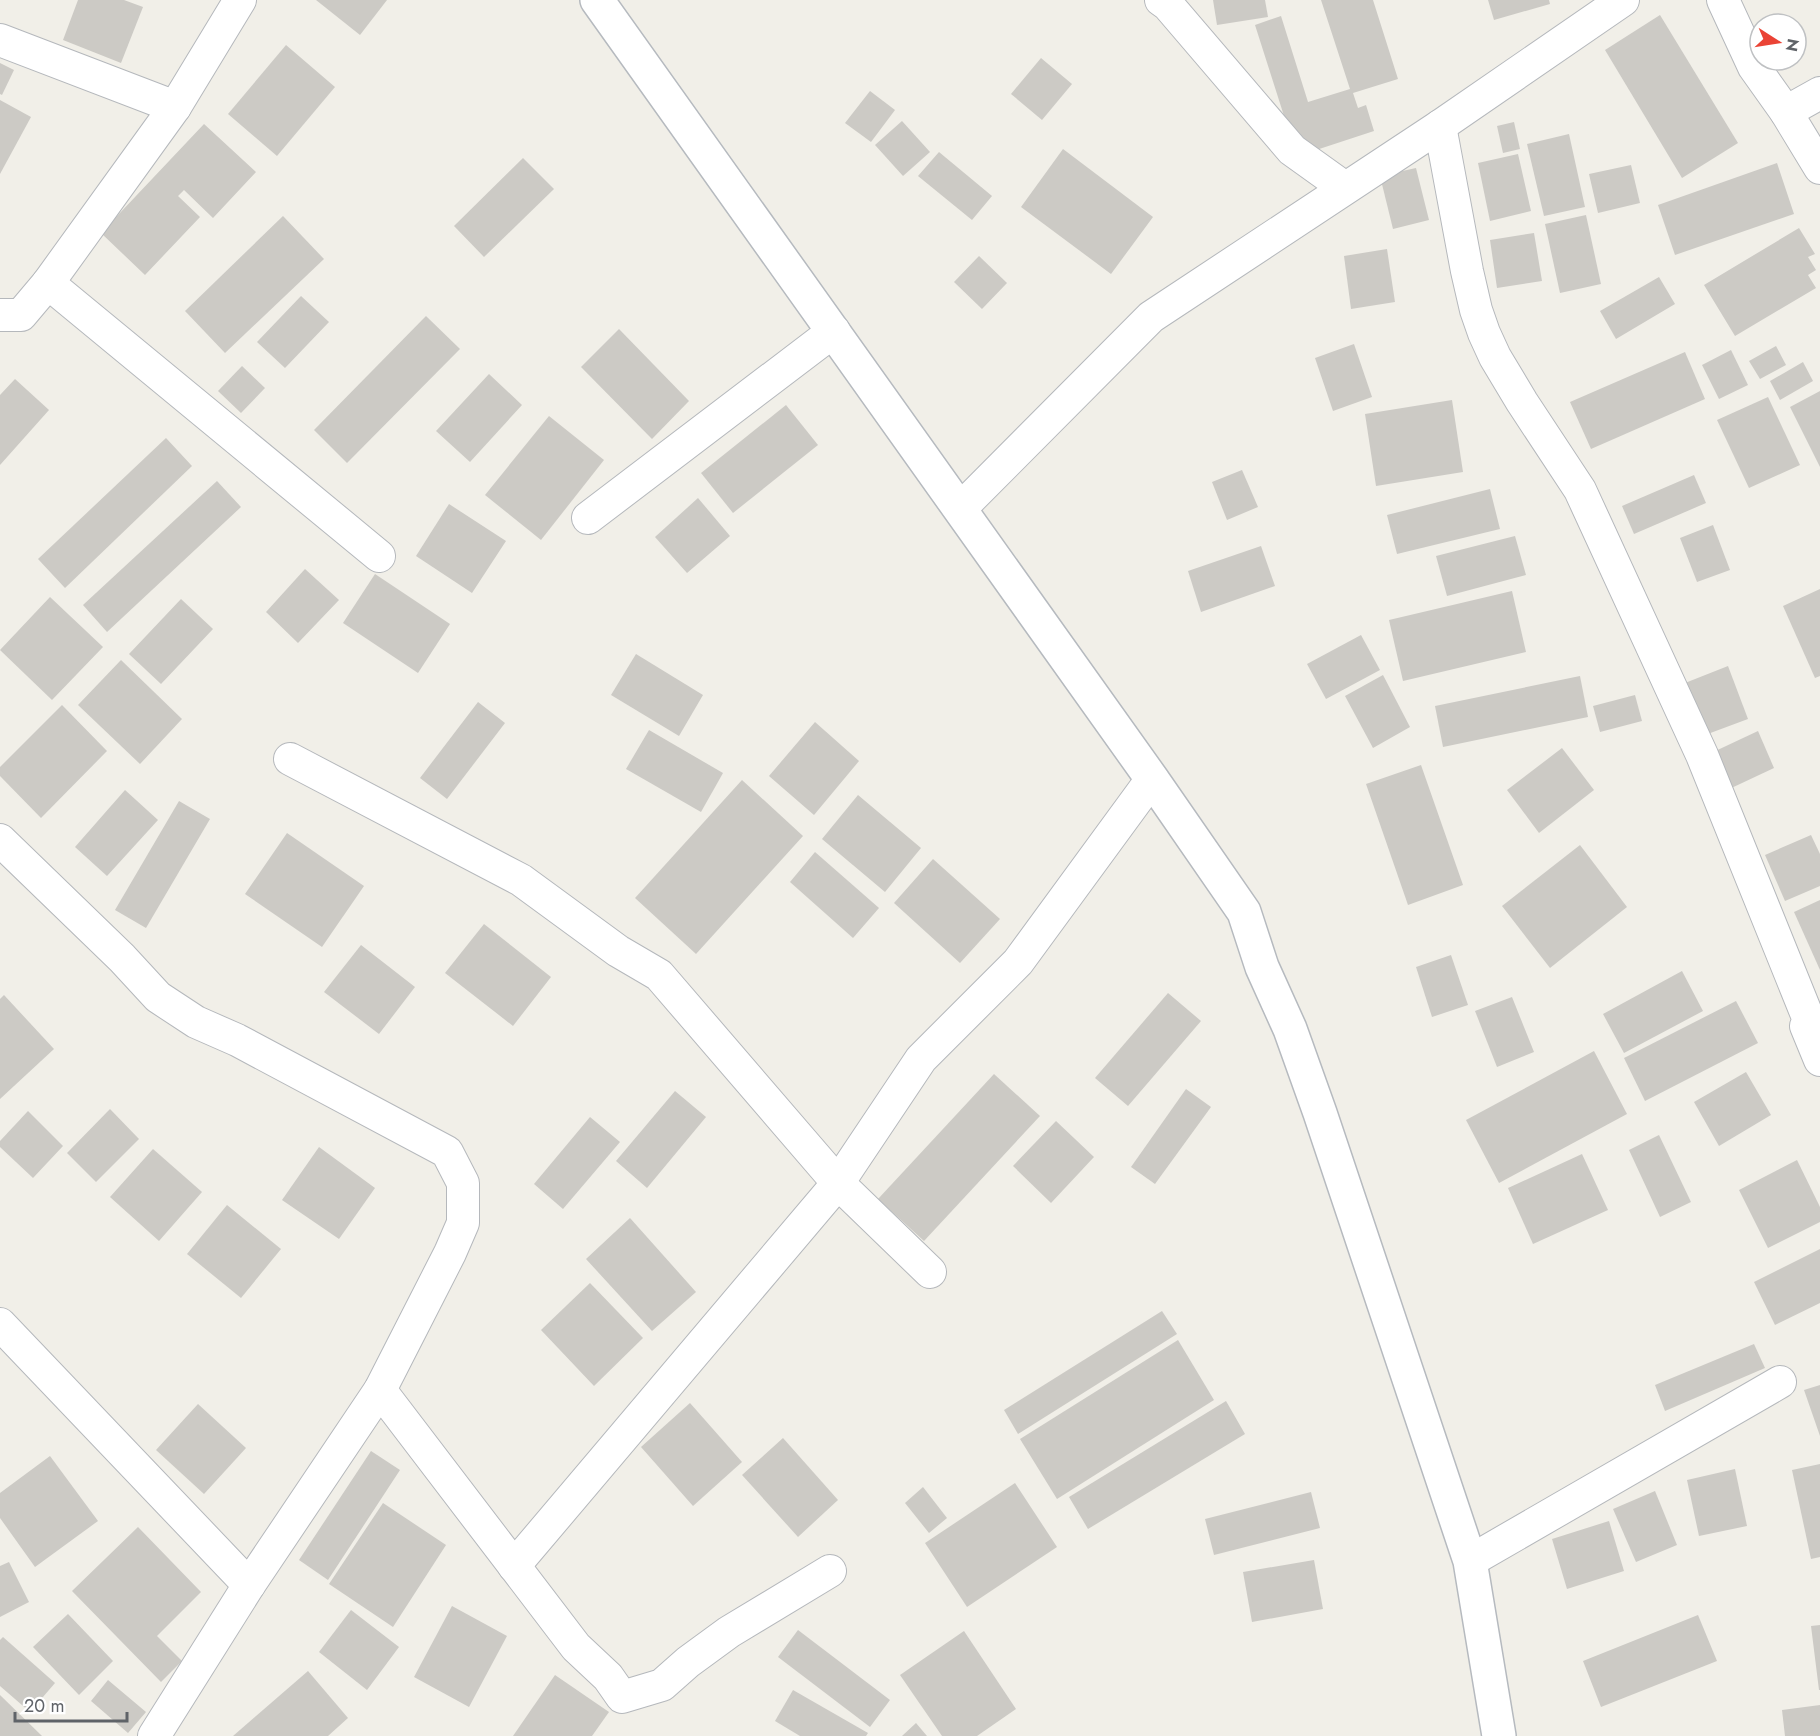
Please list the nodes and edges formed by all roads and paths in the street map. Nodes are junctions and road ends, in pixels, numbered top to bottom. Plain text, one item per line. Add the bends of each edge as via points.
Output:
1 (240, 0) edge
2 (597, 0) edge
3 (1161, 0) edge
4 (1623, 0) edge
5 (1723, 0) edge
6 (0, 39) edge
7 (1820, 93) edge
8 (175, 107) junction
9 (1786, 112) junction
10 (1440, 126) junction
11 (1820, 168) edge
12 (1345, 188) junction
13 (48, 283) junction
14 (0, 315) edge
15 (834, 331) junction
16 (960, 509) junction
17 (588, 518) dead end
18 (379, 556) dead end
19 (290, 759) dead end
20 (1152, 778) junction
21 (0, 840) edge
22 (1815, 1018) edge
23 (1820, 1060) edge
24 (838, 1183) junction
25 (930, 1272) dead end
26 (0, 1324) edge
27 (1780, 1382) dead end
28 (380, 1390) junction
29 (1470, 1561) junction
30 (514, 1566) junction
31 (830, 1571) dead end
32 (249, 1585) junction
33 (154, 1736) edge
34 (1499, 1736) edge

1 - 8 street
2 - 15 street
3 - 12 street via 1292,150
4 - 10 street
5 - 9 street via 1754,67
6 - 8 street
7 - 9 street
8 - 13 street
9 - 11 street
10 - 12 street
10 - 22 street via 1467,271 1484,333 1522,402 1580,489 1702,755
12 - 16 street via 1151,316
13 - 14 street via 21,315
13 - 18 street
15 - 16 street
15 - 17 street
16 - 20 street
19 - 24 street via 521,880 618,951 659,975
20 - 24 street via 1018,962 921,1059
20 - 29 street via 1244,912 1320,1113
21 - 28 street via 158,997 196,1022 447,1152 463,1183 463,1223
22 - 23 street via 1806,1026
24 - 25 street
24 - 30 street
26 - 32 street
27 - 29 street
28 - 30 street
28 - 32 street
29 - 34 street
30 - 31 street via 576,1647 622,1696 662,1685 729,1632
32 - 33 street

